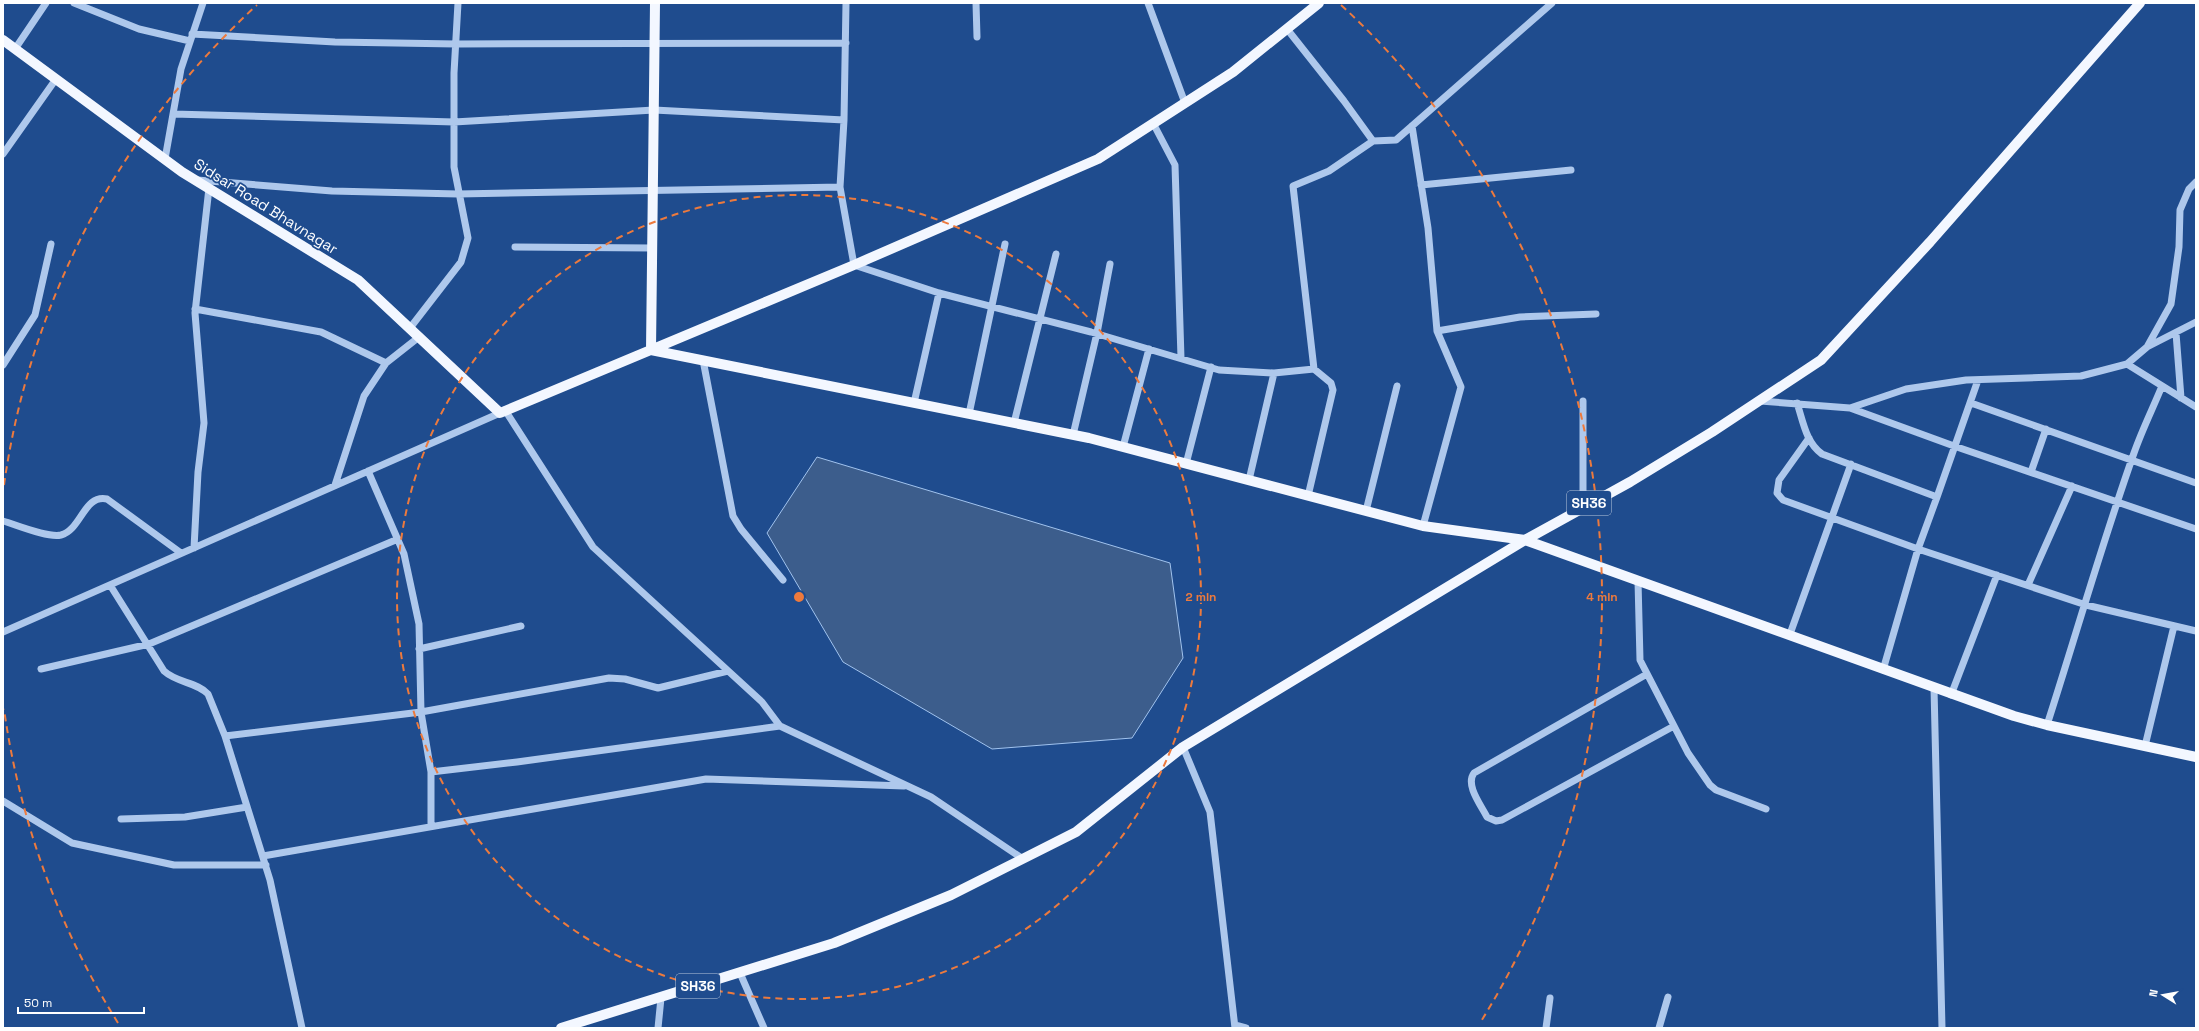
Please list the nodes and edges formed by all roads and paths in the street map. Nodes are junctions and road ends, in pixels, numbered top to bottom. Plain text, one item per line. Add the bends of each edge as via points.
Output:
1 (46, 3) edge
2 (74, 3) edge
3 (202, 3) edge
4 (458, 3) edge
5 (655, 3) edge
6 (846, 3) edge
7 (976, 3) edge
8 (1148, 3) edge
9 (1319, 3) edge
10 (1552, 3) edge
11 (2140, 3) edge
12 (1287, 29) junction
13 (191, 37) junction
14 (976, 37) dead end
15 (3, 40) edge
16 (846, 43) junction
17 (456, 44) junction
18 (655, 45) junction
19 (15, 49) junction
20 (56, 79) junction
21 (1185, 103) junction
22 (654, 110) junction
23 (173, 114) junction
24 (844, 120) junction
25 (454, 122) junction
26 (1154, 123) junction
27 (1412, 126) junction
28 (1373, 141) junction
29 (3, 154) edge
30 (165, 159) junction
31 (1571, 170) dead end
32 (195, 180) junction
33 (2196, 182) edge
34 (1421, 185) junction
35 (840, 187) junction
36 (209, 188) junction
37 (653, 191) junction
38 (458, 194) junction
39 (51, 244) dead end
40 (1005, 244) dead end
41 (515, 247) dead end
42 (652, 248) junction
43 (1056, 254) dead end
44 (1110, 264) dead end
45 (854, 265) junction
46 (939, 293) junction
47 (992, 306) junction
48 (195, 309) junction
49 (1596, 314) dead end
50 (1040, 319) junction
51 (2196, 322) edge
52 (410, 328) junction
53 (1437, 331) junction
54 (2176, 333) junction
55 (1097, 334) junction
56 (419, 337) junction
57 (2147, 347) junction
58 (1149, 349) junction
59 (651, 350) junction
60 (1181, 358) junction
61 (702, 360) junction
62 (386, 363) junction
63 (2127, 364) junction
64 (3, 365) edge
65 (1210, 367) junction
66 (1314, 369) junction
67 (1274, 373) junction
68 (1978, 380) junction
69 (1397, 386) dead end
70 (2162, 386) junction
71 (2181, 398) junction
72 (1583, 401) dead end
73 (1760, 401) junction
74 (914, 403) junction
75 (1797, 403) junction
76 (1971, 403) junction
77 (1850, 408) junction
78 (2196, 408) edge
79 (503, 412) junction
80 (969, 414) junction
81 (1014, 423) junction
82 (2046, 429) junction
83 (1073, 435) junction
84 (1809, 438) junction
85 (1954, 446) junction
86 (1123, 447) junction
87 (2132, 460) junction
88 (1186, 464) junction
89 (1851, 464) junction
90 (368, 470) junction
91 (2031, 472) junction
92 (1249, 480) junction
93 (2196, 483) edge
94 (335, 485) junction
95 (2072, 486) junction
96 (1308, 496) junction
97 (1937, 497) junction
98 (2117, 502) junction
99 (1583, 506) junction
100 (1366, 511) junction
101 (1832, 518) junction
102 (3, 521) edge
103 (1423, 526) junction
104 (2196, 529) edge
105 (398, 539) junction
106 (1525, 540) junction
107 (194, 548) junction
108 (1918, 549) junction
109 (182, 553) junction
110 (1997, 575) junction
111 (783, 580) dead end
112 (1638, 581) junction
113 (110, 585) junction
114 (2028, 586) junction
115 (2086, 605) junction
116 (521, 626) dead end
117 (2174, 626) junction
118 (2196, 631) edge
119 (3, 632) edge
120 (1790, 634) junction
121 (148, 644) junction
122 (419, 648) junction
123 (41, 669) dead end
124 (1883, 670) junction
125 (728, 671) junction
126 (1647, 674) junction
127 (1934, 688) junction
128 (1951, 695) junction
129 (421, 712) junction
130 (2045, 725) junction
131 (780, 726) junction
132 (1674, 726) junction
133 (225, 736) junction
134 (2145, 746) junction
135 (1183, 747) junction
136 (2196, 757) edge
137 (431, 772) junction
138 (908, 786) junction
139 (3, 801) edge
140 (247, 807) junction
141 (1766, 809) dead end
142 (121, 819) dead end
143 (431, 826) junction
144 (263, 856) junction
145 (1023, 859) junction
146 (266, 865) junction
147 (740, 973) junction
148 (1668, 997) dead end
149 (661, 998) junction
150 (1550, 998) dead end
151 (1235, 1027) edge
152 (302, 1028) edge
153 (561, 1028) edge
154 (658, 1028) edge
155 (764, 1028) edge
156 (1246, 1028) edge
157 (1546, 1028) edge
158 (1659, 1028) edge
159 (1942, 1028) edge

1 - 19 street
2 - 13 street via 139,29
3 - 13 street
4 - 17 street
5 - 18 main road
6 - 16 street
7 - 14 street
8 - 21 street
9 - 12 main road
10 - 27 street
11 - 73 main road, SH36 via 1930,242 1821,360
12 - 21 main road via 1233,72
12 - 28 street
13 - 17 street
13 - 23 street via 181,69
15 - 19 main road, Sidsar Road Bhavnagar
16 - 18 street
16 - 24 street
17 - 18 street
17 - 25 street
18 - 22 main road
19 - 20 main road, Sidsar Road Bhavnagar
20 - 29 street
20 - 30 main road, Sidsar Road Bhavnagar
21 - 26 main road
22 - 24 street
22 - 25 street
22 - 37 main road
23 - 25 street
23 - 30 street
24 - 35 street
25 - 38 street via 454,167
26 - 45 main road via 1098,159
26 - 60 street via 1175,165
27 - 28 street via 1396,140
27 - 34 street
28 - 66 street via 1329,171 1293,186
30 - 32 main road, Sidsar Road Bhavnagar
31 - 34 street
32 - 36 main road, Sidsar Road Bhavnagar
32 - 38 street via 332,191
33 - 57 street via 2189,189 2180,210 2179,247 2171,304
34 - 53 street via 1428,228
35 - 37 street
35 - 45 street
36 - 48 street
36 - 52 main road, Sidsar Road Bhavnagar via 358,280
37 - 38 street
37 - 42 main road
38 - 52 street via 468,238 461,262
39 - 64 street via 35,315
40 - 47 street
41 - 42 street
42 - 59 main road
43 - 50 street
44 - 55 street
45 - 46 street
45 - 59 main road
46 - 47 street
46 - 74 street
47 - 50 street
47 - 80 street
48 - 62 street via 321,332
48 - 107 street via 204,423 198,472
49 - 53 street via 1520,317
50 - 55 street
50 - 81 street
51 - 54 street
52 - 56 main road, Sidsar Road Bhavnagar
53 - 103 street via 1461,387
54 - 57 street
54 - 71 street
55 - 58 street
55 - 83 street
56 - 62 street
56 - 79 main road, Sidsar Road Bhavnagar
57 - 63 street
58 - 60 street
58 - 86 street
59 - 61 main road
59 - 79 main road
60 - 65 street
61 - 74 main road
61 - 111 street via 733,516
62 - 94 street via 364,396
63 - 68 street via 2081,376
63 - 70 street
65 - 67 street via 1219,370
65 - 88 street
66 - 67 street
66 - 96 street via 1331,383 1333,390
67 - 92 street
68 - 76 street
68 - 77 street via 1906,389
69 - 100 street
70 - 71 street
70 - 87 street
71 - 78 street
72 - 99 street
73 - 75 street
73 - 99 main road, SH36 via 1630,482
74 - 80 main road
75 - 77 street
75 - 84 street
76 - 82 street
76 - 85 street
77 - 85 street
79 - 90 street
79 - 125 street via 592,547
80 - 81 main road
81 - 83 main road
82 - 87 street
82 - 91 street
83 - 86 main road
84 - 89 street via 1815,449
84 - 101 street via 1779,480 1777,493 1783,500
85 - 91 street
85 - 97 street
86 - 88 main road
87 - 93 street
87 - 98 street
88 - 92 main road
89 - 97 street
89 - 101 street
90 - 94 street
90 - 105 street
91 - 95 street
92 - 96 main road
94 - 107 street
95 - 98 street
95 - 114 street
96 - 100 main road
97 - 108 street
98 - 104 street
98 - 115 street
99 - 106 main road, SH36
100 - 103 main road
101 - 108 street
101 - 120 street
102 - 109 street via 60,535 70,531 94,500 107,499
103 - 106 main road
105 - 121 street
105 - 122 street via 404,554 419,624
106 - 112 main road
106 - 135 main road, SH36
107 - 109 street
108 - 110 street
108 - 124 street
109 - 113 street
110 - 114 street
110 - 128 street
112 - 120 main road
112 - 126 street via 1638,653
113 - 119 street
113 - 121 street
114 - 115 street
115 - 117 street
115 - 130 street
116 - 122 street
117 - 118 street
117 - 134 street
120 - 124 main road
121 - 123 street
121 - 133 street via 169,675 208,694
122 - 129 street
124 - 127 main road
125 - 129 street via 658,688 625,679 609,678
125 - 131 street via 762,702
126 - 132 street
126 - 132 street via 1474,773 1471,776 1471,786 1486,817 1491,820 1502,820
127 - 128 main road
127 - 159 street
128 - 130 main road
129 - 133 street
129 - 137 street
130 - 134 main road
131 - 137 street
131 - 138 street
132 - 141 street via 1688,753 1710,785 1716,790
133 - 140 street
134 - 136 main road
135 - 145 main road, SH36 via 1076,832
135 - 151 street via 1210,812
137 - 143 street
138 - 143 street via 706,779
138 - 145 street via 930,797
139 - 146 street via 72,843 174,865
140 - 142 street via 186,817
140 - 144 street
143 - 144 street
144 - 146 street
145 - 147 main road, SH36 via 951,895 834,943
146 - 152 street
147 - 149 main road, SH36
147 - 155 street
148 - 158 street
149 - 153 main road, SH36
149 - 154 street
150 - 157 street
151 - 156 street

